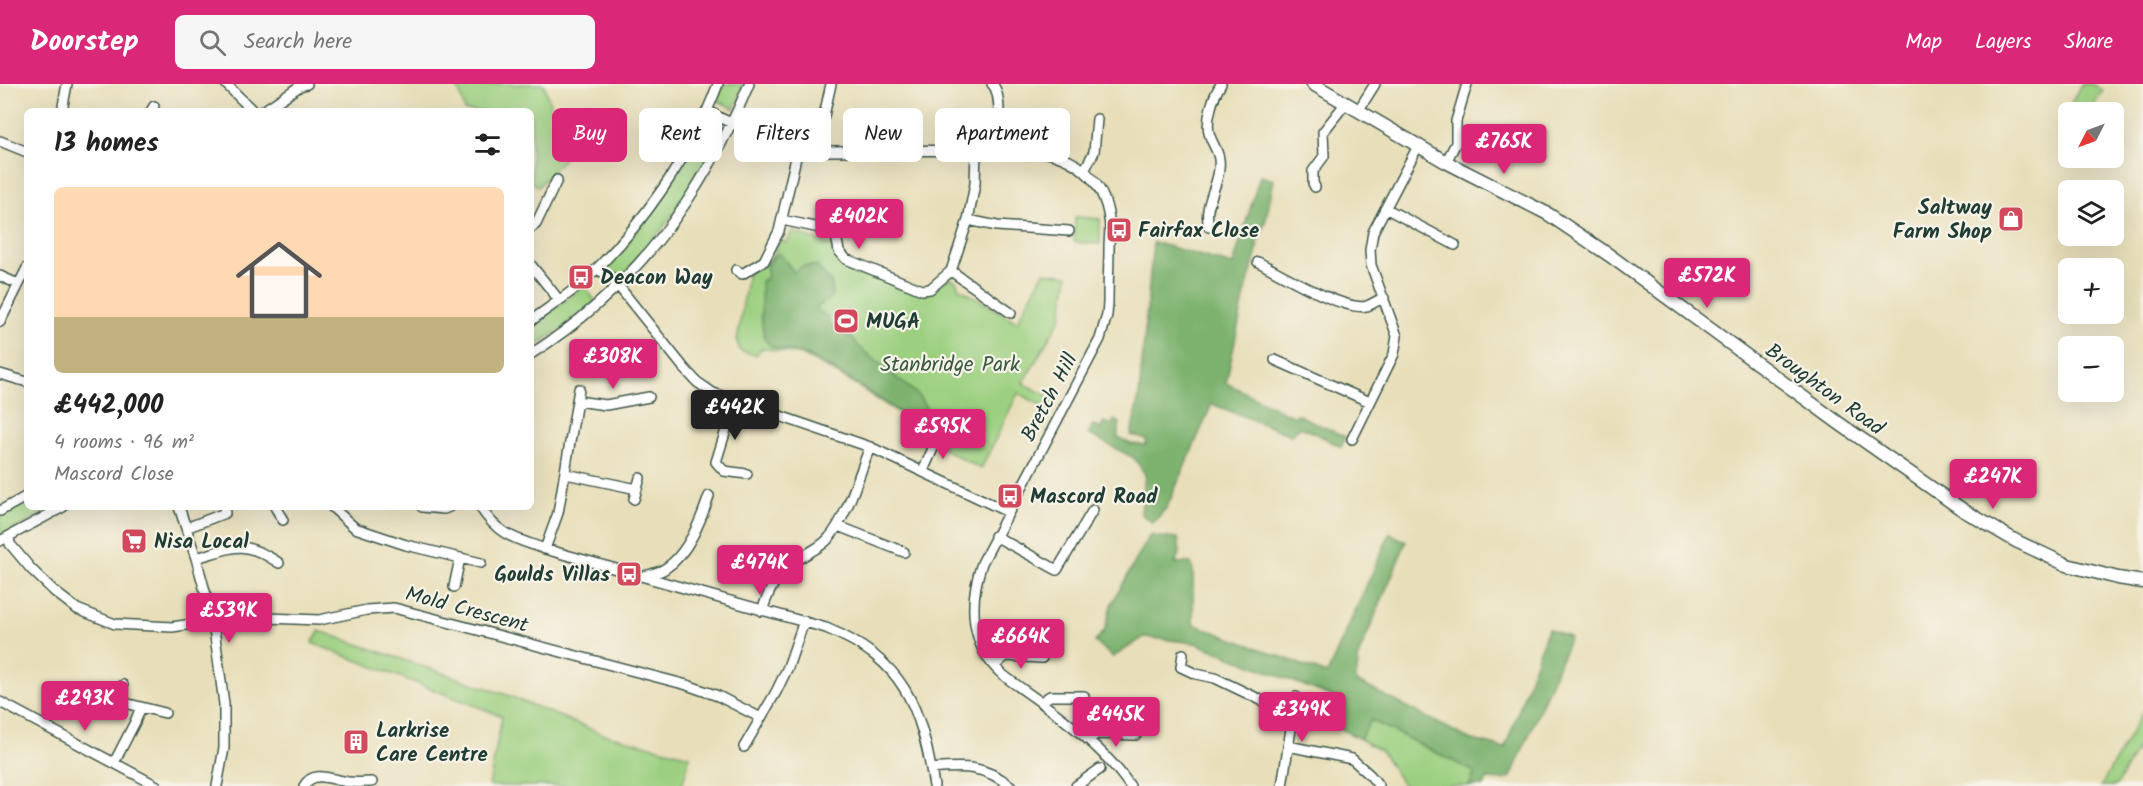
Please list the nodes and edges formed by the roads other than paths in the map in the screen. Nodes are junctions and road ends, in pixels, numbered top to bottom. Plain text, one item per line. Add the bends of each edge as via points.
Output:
1 (67, 84) edge
2 (226, 84) edge
3 (307, 84) edge
4 (718, 84) edge
5 (749, 84) edge
6 (831, 84) edge
7 (992, 84) edge
8 (1221, 84) edge
9 (1313, 84) edge
10 (1375, 84) edge
11 (1467, 84) edge
12 (1345, 104) junction
13 (63, 108) edge
14 (250, 108) edge
15 (267, 108) edge
16 (709, 108) edge
17 (826, 108) edge
18 (998, 108) edge
19 (1358, 111) junction
20 (722, 118) edge
21 (1097, 119) dead end
22 (732, 124) junction
23 (0, 141) edge
24 (1418, 146) junction
25 (24, 151) edge
26 (831, 151) edge
27 (935, 151) edge
28 (1070, 160) edge
29 (678, 162) edge
30 (795, 162) edge
31 (976, 162) edge
32 (1446, 162) junction
33 (1085, 169) junction
34 (557, 180) dead end
35 (1315, 187) dead end
36 (1387, 209) junction
37 (782, 220) junction
38 (968, 220) junction
39 (534, 226) edge
40 (1209, 227) dead end
41 (1069, 231) dead end
42 (1455, 245) dead end
43 (1258, 262) dead end
44 (597, 268) junction
45 (534, 269) edge
46 (951, 271) junction
47 (24, 273) edge
48 (740, 275) dead end
49 (0, 276) edge
50 (18, 284) junction
51 (618, 287) junction
52 (1384, 298) junction
53 (559, 300) junction
54 (1011, 313) dead end
55 (534, 319) edge
56 (0, 322) edge
57 (534, 352) edge
58 (1275, 360) dead end
59 (0, 374) edge
60 (24, 381) edge
61 (579, 389) dead end
62 (649, 397) dead end
63 (577, 401) junction
64 (735, 401) junction
65 (1370, 402) junction
66 (938, 437) dead end
67 (1352, 439) dead end
68 (870, 447) junction
69 (923, 471) junction
70 (566, 474) junction
71 (747, 474) dead end
72 (640, 478) dead end
73 (637, 489) junction
74 (710, 496) dead end
75 (24, 498) edge
76 (634, 499) dead end
77 (57, 510) edge
78 (180, 510) edge
79 (224, 510) edge
80 (278, 510) edge
81 (335, 510) edge
82 (482, 510) edge
83 (1093, 510) dead end
84 (0, 511) edge
85 (1008, 512) junction
86 (283, 520) dead end
87 (838, 526) junction
88 (186, 528) junction
89 (995, 536) junction
90 (4, 539) edge
91 (545, 549) junction
92 (904, 552) dead end
93 (196, 558) junction
94 (460, 558) junction
95 (279, 563) dead end
96 (481, 563) dead end
97 (1057, 570) junction
98 (1067, 576) dead end
99 (641, 577) junction
100 (2143, 582) edge
101 (454, 587) dead end
102 (762, 611) junction
103 (213, 621) junction
104 (804, 621) junction
105 (1183, 654) dead end
106 (1042, 658) dead end
107 (994, 666) junction
108 (123, 685) dead end
109 (1084, 696) dead end
110 (1296, 697) dead end
111 (0, 702) edge
112 (1041, 702) junction
113 (141, 707) junction
114 (1294, 708) junction
115 (165, 713) dead end
116 (761, 718) junction
117 (1136, 735) dead end
118 (1089, 740) junction
119 (1288, 746) junction
120 (744, 747) dead end
121 (114, 763) junction
122 (931, 769) junction
123 (1100, 769) dead end
124 (372, 782) dead end
125 (157, 786) edge
126 (217, 786) edge
127 (304, 786) edge
128 (934, 786) edge
129 (1011, 786) edge
130 (1076, 786) edge
131 (1130, 786) edge
132 (1282, 786) edge
133 (1379, 786) edge

1 - 13 street
2 - 14 street
3 - 15 street
4 - 16 street
5 - 22 street
6 - 17 street
7 - 18 street via 996,87
8 - 40 street via 1209,125 1220,159 1207,208
9 - 12 main road, Broughton Road
10 - 19 street
11 - 32 street via 1456,121 1456,143
12 - 19 main road, Broughton Road
12 - 35 street via 1323,132 1324,156 1313,171
19 - 24 main road, Broughton Road
20 - 22 street, Bretch Hill
21 - 33 street via 1094,152
22 - 51 street via 665,232
23 - 25 street
24 - 32 main road, Broughton Road
24 - 36 street
26 - 27 street, Bretch Hill
28 - 33 street, Bretch Hill
29 - 44 street via 633,230
30 - 37 street
31 - 38 street
32 - 100 main road, Broughton Road via 1548,214 1610,255 1964,510 2067,565
33 - 85 street, Bretch Hill via 1102,195 1110,219 1107,315 1100,339
34 - 39 street
36 - 42 street
36 - 52 street via 1373,232 1370,250 1371,265
37 - 46 street via 829,230 836,236 839,251 846,259 922,290 930,289
37 - 48 street via 764,261
38 - 41 street
38 - 46 street
43 - 52 street via 1352,306 1366,306
44 - 51 street
44 - 53 street
45 - 53 street
46 - 54 street
47 - 50 street
49 - 50 street
50 - 56 street
51 - 57 street
51 - 64 street via 697,382 712,393
52 - 65 street via 1397,336 1394,354
53 - 55 street
58 - 65 street
59 - 60 street
61 - 63 street
62 - 63 street via 606,405
63 - 70 street
64 - 68 street
64 - 71 street via 716,462 724,471
65 - 67 street
66 - 69 street
68 - 69 street
68 - 87 street
69 - 85 street
70 - 73 street
70 - 91 street
72 - 73 street
73 - 76 street
74 - 99 street via 694,534 675,560 665,569
75 - 84 street
77 - 90 street
78 - 88 street
79 - 88 street
80 - 86 street
81 - 94 street via 355,528
82 - 91 street via 506,536
83 - 97 street
85 - 89 street, Bretch Hill
87 - 92 street
87 - 102 street via 820,547 782,572
88 - 93 street
89 - 97 street
89 - 107 street, Bretch Hill via 973,592 979,642
90 - 103 street, Mold Crescent via 54,592 77,609 115,624 172,627
91 - 99 street
93 - 95 street via 239,546 251,547
93 - 103 street
94 - 96 street
94 - 101 street
97 - 98 street
99 - 102 street
102 - 104 street
103 - 116 street, Mold Crescent via 319,620 394,608 687,685
103 - 126 street via 224,704 225,748
104 - 116 street via 788,667
104 - 122 street via 855,641 896,675 919,718
105 - 114 street via 1181,667 1265,702
106 - 107 street via 1006,656
107 - 112 street, Bretch Hill
108 - 113 street via 121,702
109 - 112 street via 1050,696
110 - 114 street
111 - 121 street
112 - 118 street, Bretch Hill
113 - 115 street
113 - 121 street
114 - 119 street
116 - 120 street
117 - 118 street via 1096,734
118 - 131 street, Bretch Hill
119 - 132 street
119 - 133 street via 1353,759
121 - 125 street
122 - 128 street
122 - 129 street via 961,766 988,771
123 - 130 street
124 - 127 street via 319,776

